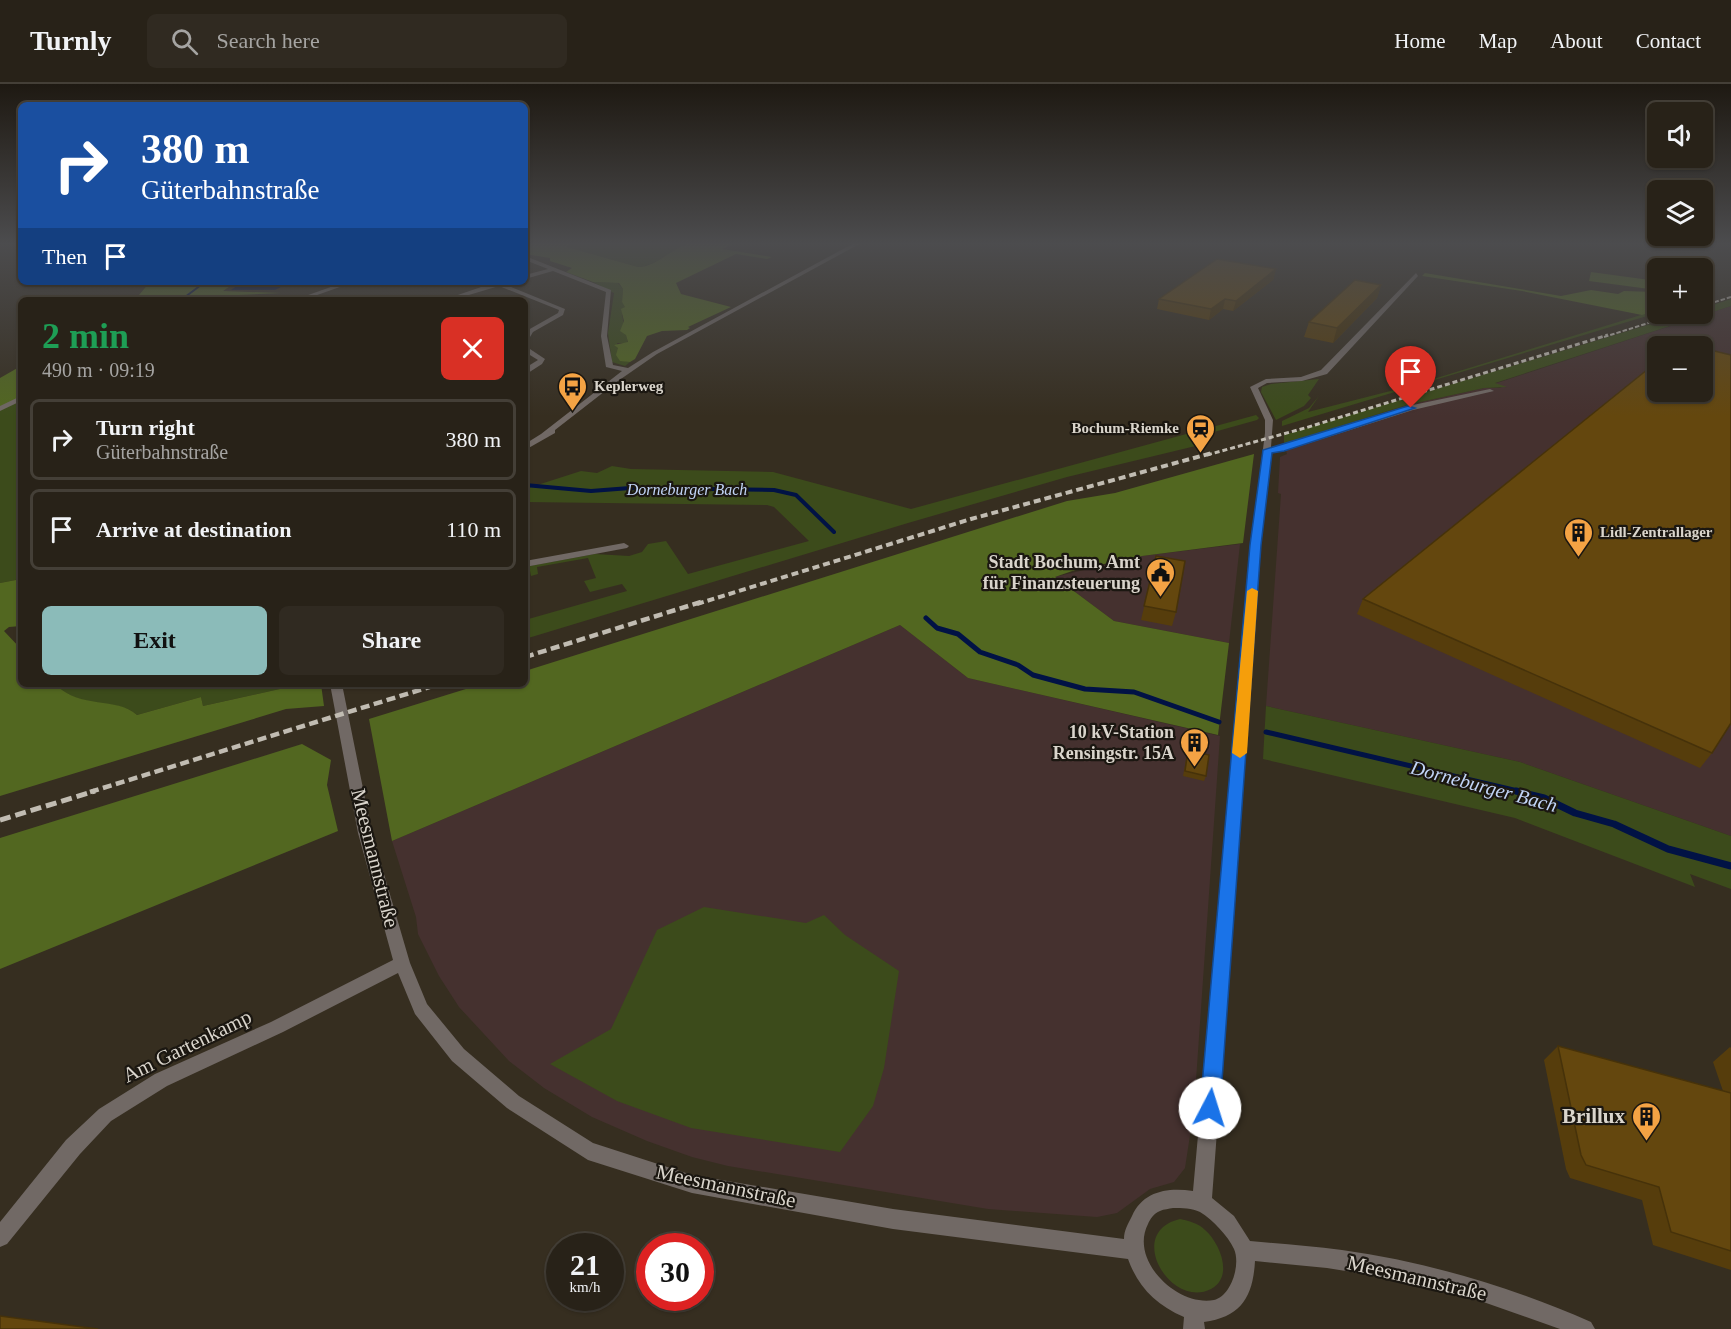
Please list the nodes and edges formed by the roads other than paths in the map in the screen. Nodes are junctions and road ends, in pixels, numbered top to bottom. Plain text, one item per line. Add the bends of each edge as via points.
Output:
1 (540, 300) edge
2 (608, 300) edge
3 (752, 300) edge
4 (1392, 300) edge
5 (528, 336) edge
6 (528, 351) edge
7 (528, 369) edge
8 (626, 372) junction
9 (1490, 391) dead end
10 (18, 400) edge
11 (0, 409) edge
12 (528, 443) edge
13 (1268, 450) junction
14 (624, 546) dead end
15 (528, 563) edge
16 (337, 687) edge
17 (402, 963) junction
18 (1202, 1202) junction
19 (0, 1237) edge
20 (1133, 1250) junction
21 (1245, 1250) junction
22 (1194, 1322) edge
23 (1584, 1329) edge

1 - 5 street via 562,309 561,314
2 - 8 street via 604,336 610,367
3 - 8 street
4 - 13 street via 1324,372 1302,379 1257,384 1255,393 1269,420
6 - 7 street via 542,359
8 - 12 street via 598,400
9 - 13 street via 1411,408
10 - 11 street
13 - 18 street via 1256,545
14 - 15 street
16 - 17 street, Meesmannstraße via 365,833
17 - 19 street, Am Gartenkamp via 161,1080 105,1115 73,1147
17 - 20 street, Meesmannstraße via 421,1009 458,1054 513,1102 588,1151 692,1184 903,1220
18 - 20 street via 1173,1198 1150,1205 1136,1224
18 - 21 street via 1218,1213
20 - 22 street via 1140,1272 1154,1292
21 - 22 street via 1245,1274 1234,1300 1217,1313
21 - 23 street, Meesmannstraße via 1354,1262 1414,1274 1499,1296

